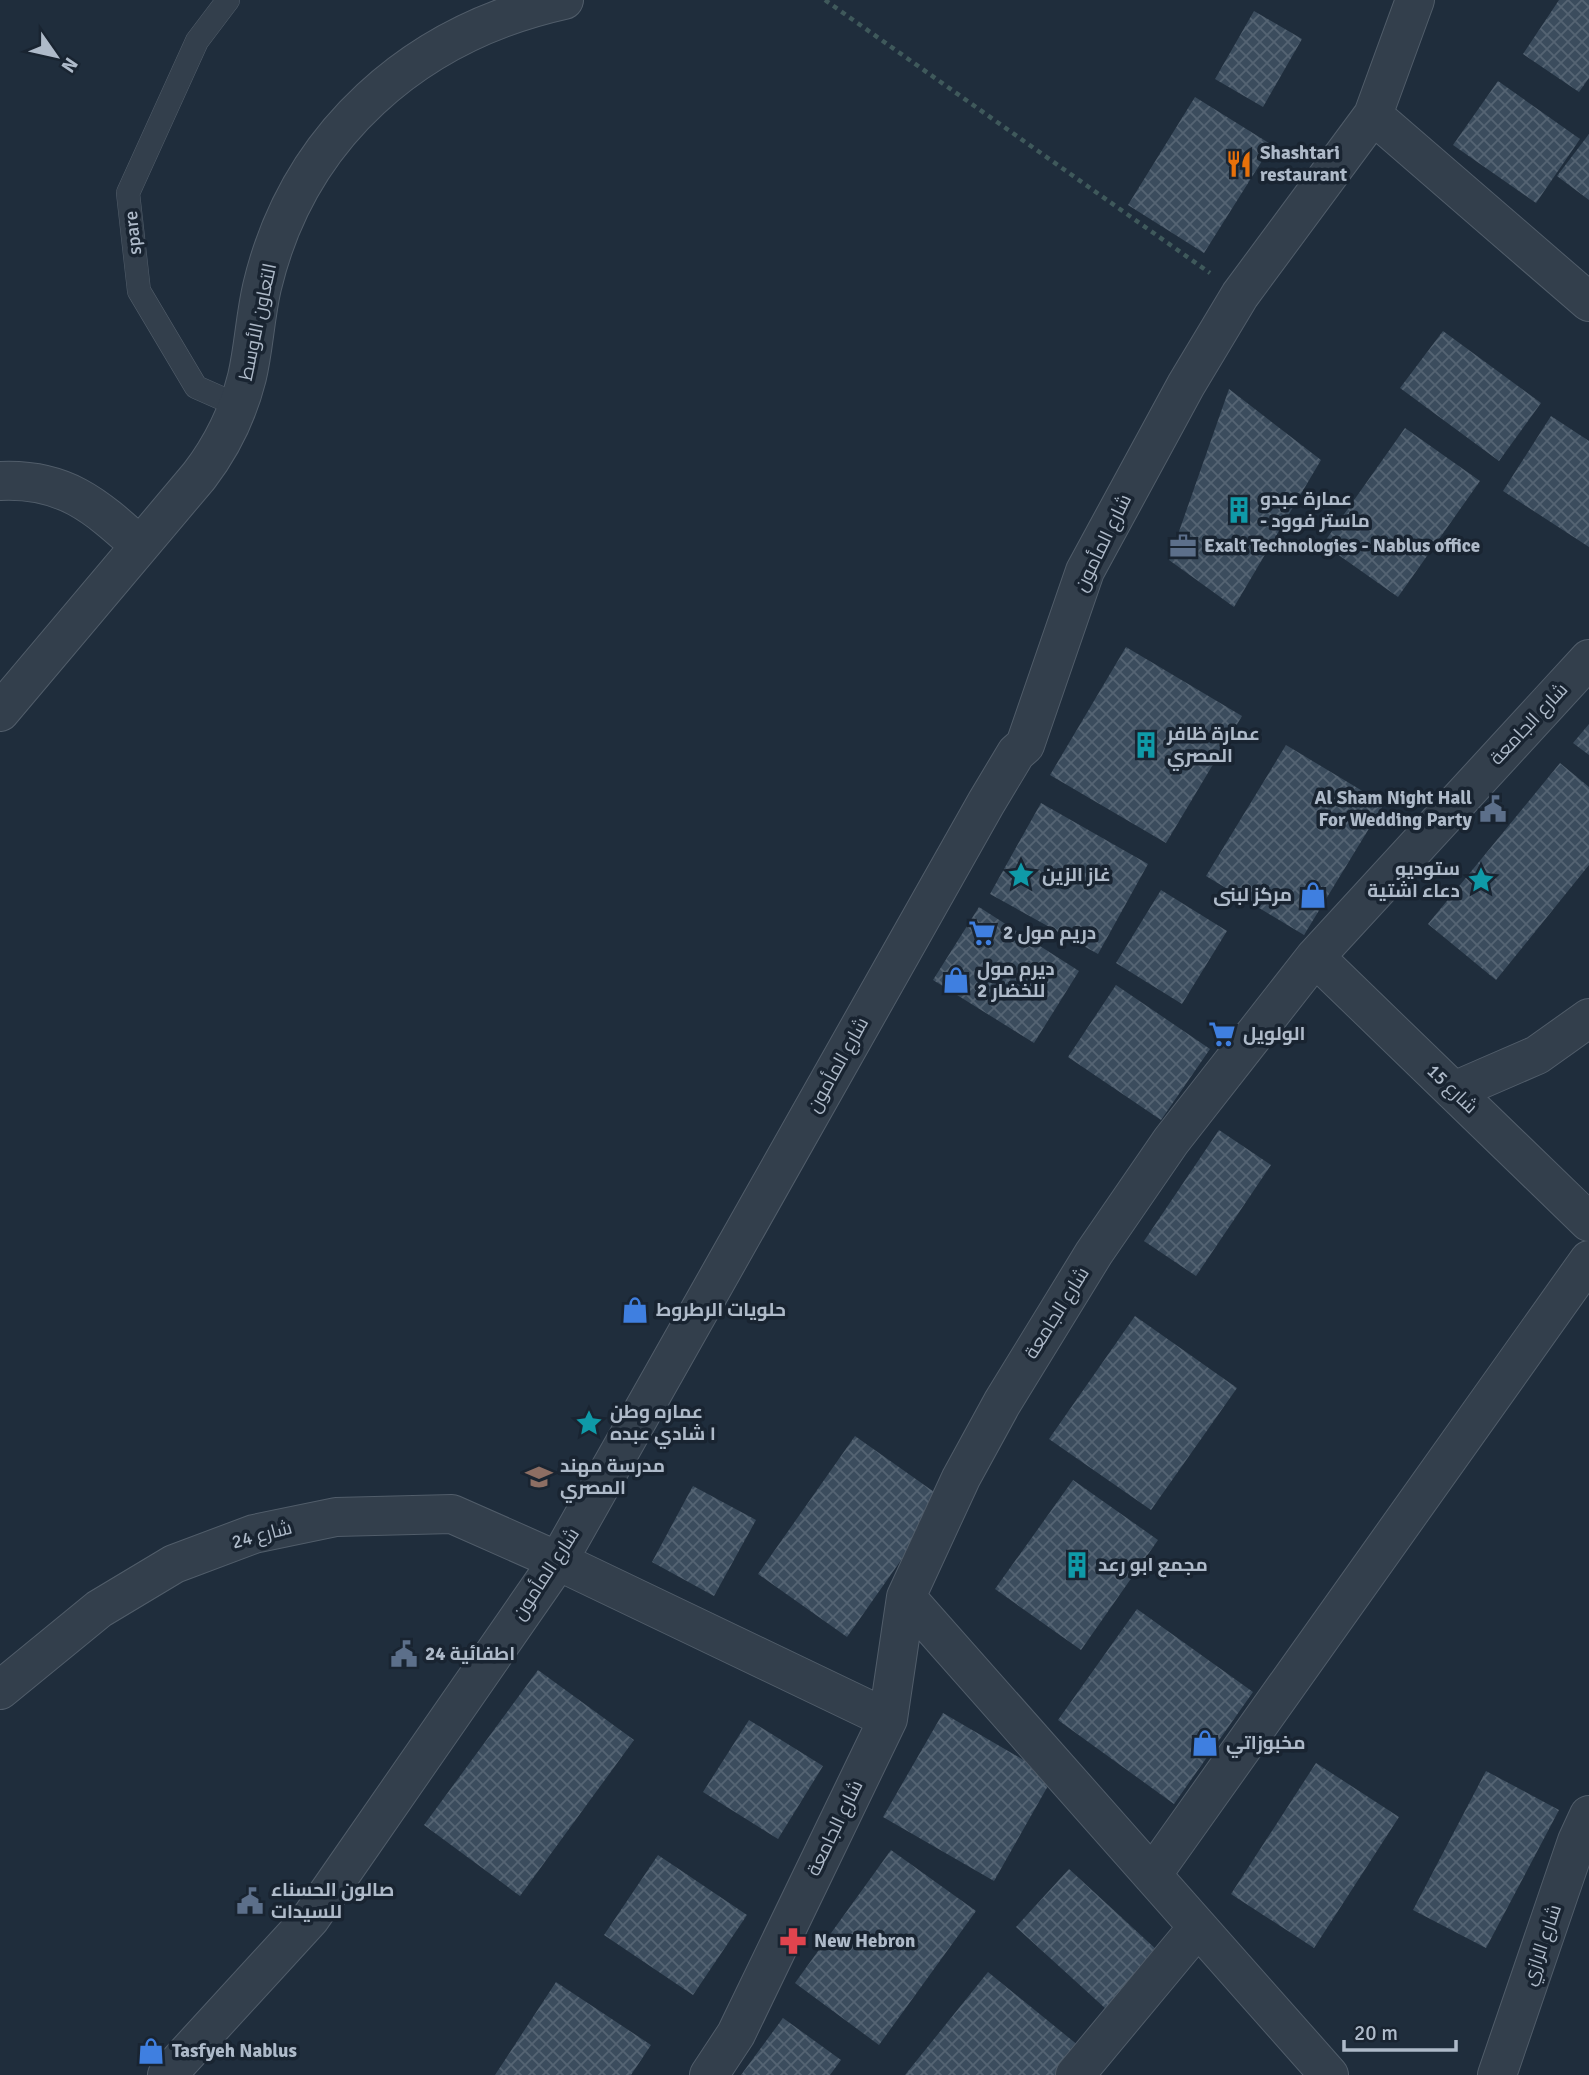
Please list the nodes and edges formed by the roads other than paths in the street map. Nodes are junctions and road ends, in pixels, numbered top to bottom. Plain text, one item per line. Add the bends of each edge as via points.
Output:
1 (228, 0) edge
2 (565, 0) edge
3 (1415, 0) edge
4 (1373, 115) junction
5 (1589, 302) edge
6 (239, 406) junction
7 (0, 481) edge
8 (140, 546) junction
9 (1589, 659) edge
10 (0, 712) edge
11 (1315, 957) junction
12 (1589, 1018) edge
13 (1454, 1091) junction
14 (1589, 1222) edge
15 (1589, 1260) edge
16 (558, 1561) junction
17 (906, 1597) junction
18 (0, 1690) edge
19 (888, 1719) junction
20 (1589, 1815) edge
21 (1580, 1872) edge
22 (1152, 1875) junction
23 (1198, 1927) junction
24 (167, 2075) edge
25 (709, 2075) edge
26 (1075, 2075) edge
27 (1329, 2075) edge
28 (1497, 2075) edge

1 - 6 lane, spare via 197,41 128,193 139,290 196,387
2 - 6 street, التعاون الأوسط via 505,16 429,53 363,105 335,137 296,198 274,247
3 - 4 street, شارع المأمون
4 - 5 street
4 - 16 street, شارع المأمون via 1240,295 1186,385 1085,571 1025,744 986,803
6 - 8 street, التعاون الأوسط via 209,463
7 - 8 street via 45,483 69,491 91,503
8 - 10 street, التعاون الأوسط
9 - 11 street, شارع الجامعة
11 - 13 street, شارع 15
11 - 17 street, شارع الجامعة via 1171,1141 1094,1253 961,1478
12 - 13 street via 1536,1055
13 - 14 street, شارع 15
15 - 22 street
16 - 18 street, شارع 24 via 452,1514 336,1517 254,1534 174,1564 99,1609
16 - 19 street, شارع 24
16 - 24 street, شارع المأمون via 310,1919
17 - 19 street, شارع الجامعة
17 - 22 street
19 - 25 street, شارع الجامعة via 736,2034
20 - 21 street, شارع الرازي
21 - 28 street, شارع الرازي
22 - 23 street
23 - 26 street
23 - 27 street

